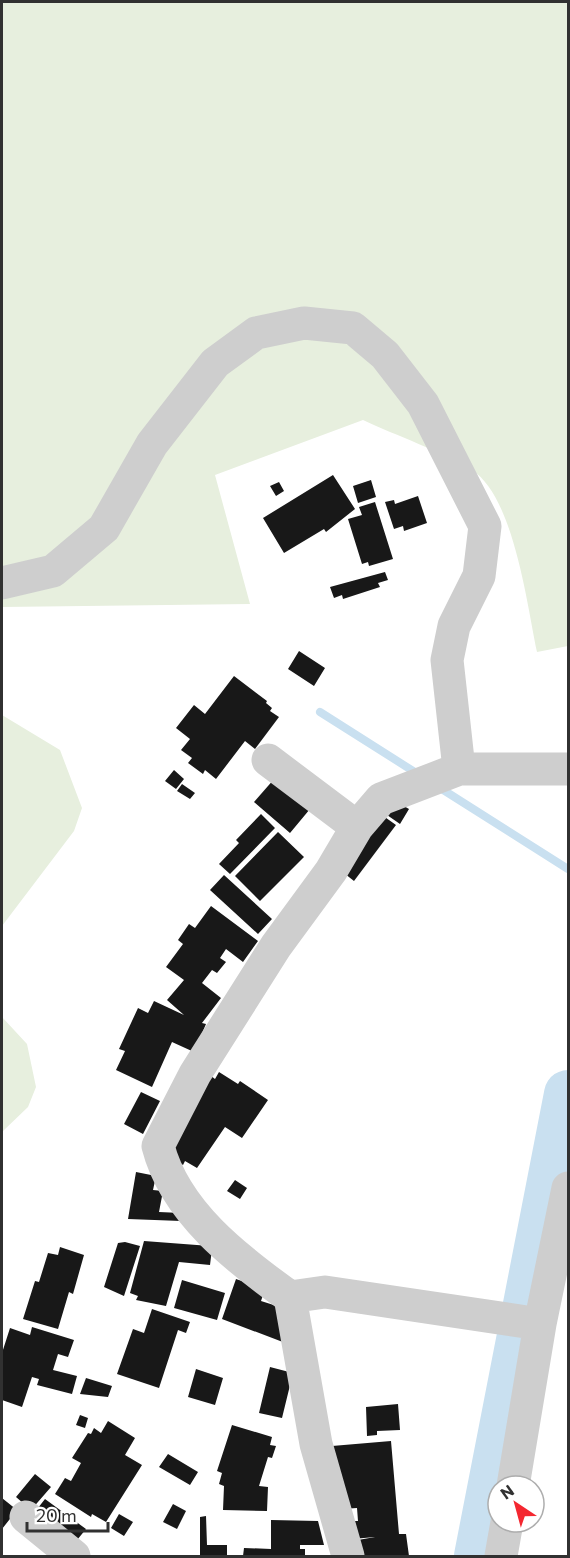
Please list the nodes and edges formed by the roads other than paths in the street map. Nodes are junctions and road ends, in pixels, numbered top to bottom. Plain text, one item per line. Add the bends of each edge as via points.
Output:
1 (2, 583) edge
2 (268, 760) dead end
3 (568, 769) edge
4 (439, 777) junction
5 (357, 827) junction
6 (568, 1188) edge
7 (290, 1297) junction
8 (540, 1324) junction
9 (515, 1474) edge
10 (26, 1517) dead end
11 (505, 1534) edge
12 (74, 1557) edge
13 (348, 1557) edge
14 (501, 1557) edge

1 - 4 street via 53,571 104,528 152,444 214,363 247,339 256,333 304,323 353,328 385,355 423,404 485,526 479,576 454,626 447,660
2 - 5 street
3 - 4 street
4 - 5 street via 381,799
5 - 7 street via 195,1074 158,1146 162,1164 184,1204 258,1275
6 - 8 street
7 - 8 street via 325,1292
7 - 13 street via 316,1444
8 - 9 street
10 - 12 street
11 - 14 street

